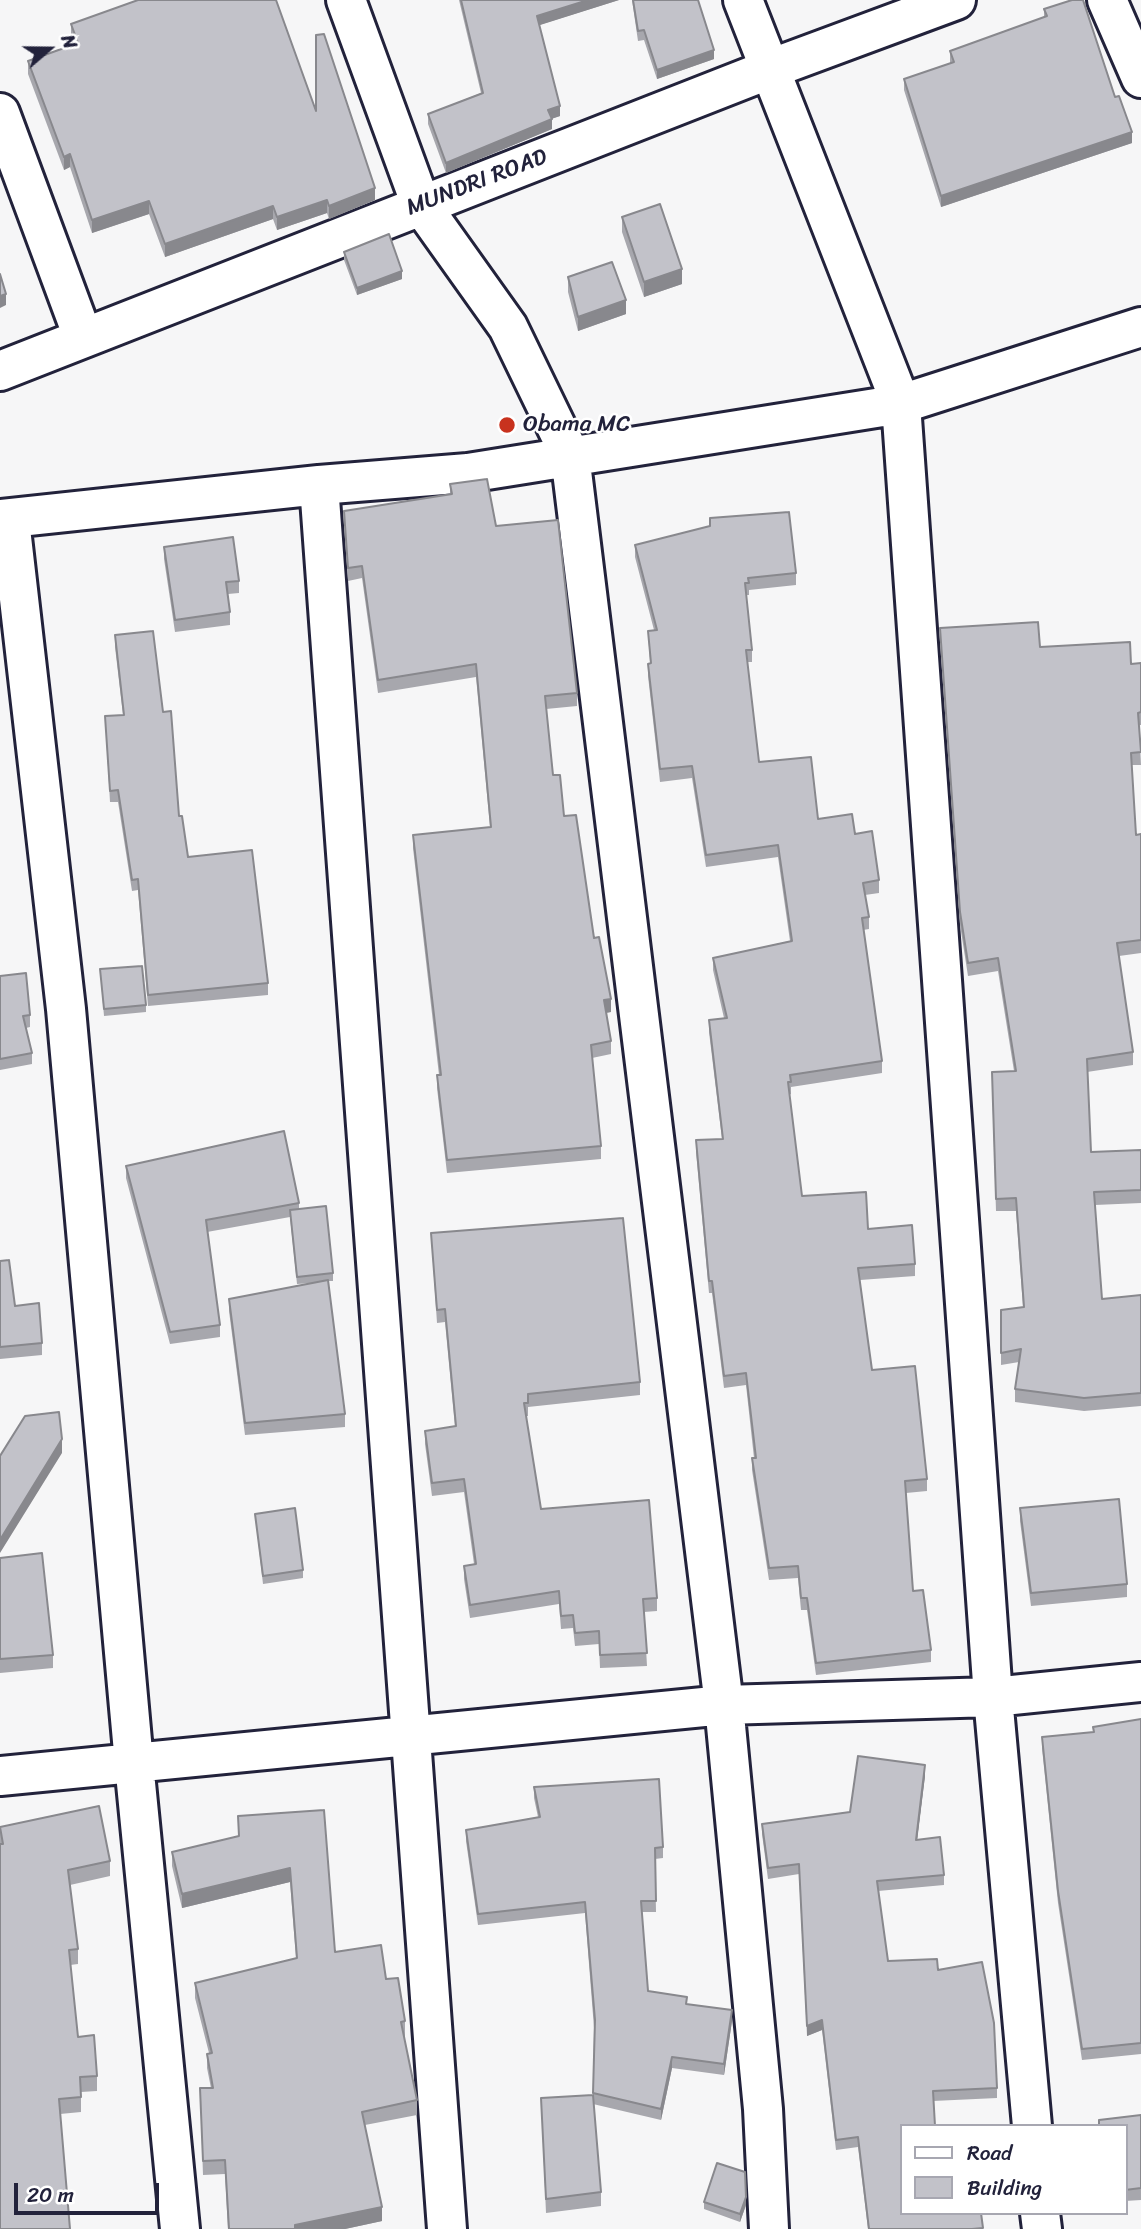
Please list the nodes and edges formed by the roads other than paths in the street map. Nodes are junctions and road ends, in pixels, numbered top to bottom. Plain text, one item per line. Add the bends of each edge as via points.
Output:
1 (346, 0) edge
2 (743, 0) edge
3 (956, 0) edge
4 (1107, 0) edge
5 (770, 69) junction
6 (1141, 78) edge
7 (0, 113) edge
8 (421, 205) junction
9 (1141, 327) edge
10 (83, 338) junction
11 (0, 370) edge
12 (901, 404) junction
13 (570, 454) junction
14 (319, 485) junction
15 (5, 519) edge
16 (1141, 1682) edge
17 (993, 1697) junction
18 (724, 1706) junction
19 (408, 1737) junction
20 (134, 1763) junction
21 (0, 1776) edge
22 (1032, 2124) edge
23 (180, 2229) edge
24 (447, 2229) edge
25 (769, 2229) edge

1 - 8 street
2 - 5 street
3 - 5 street, MUNDRI ROAD
4 - 6 street
5 - 8 street, MUNDRI ROAD
5 - 12 street
7 - 10 street
8 - 10 street, MUNDRI ROAD
8 - 13 street via 508,327
9 - 12 street
10 - 11 street, MUNDRI ROAD
12 - 13 street
12 - 17 street
13 - 14 street via 468,473
13 - 18 street
14 - 15 street
14 - 19 street
15 - 20 street via 66,1009
16 - 17 street
17 - 18 street
17 - 22 street
18 - 19 street
18 - 25 street
19 - 20 street
19 - 24 street
20 - 21 street
20 - 23 street

